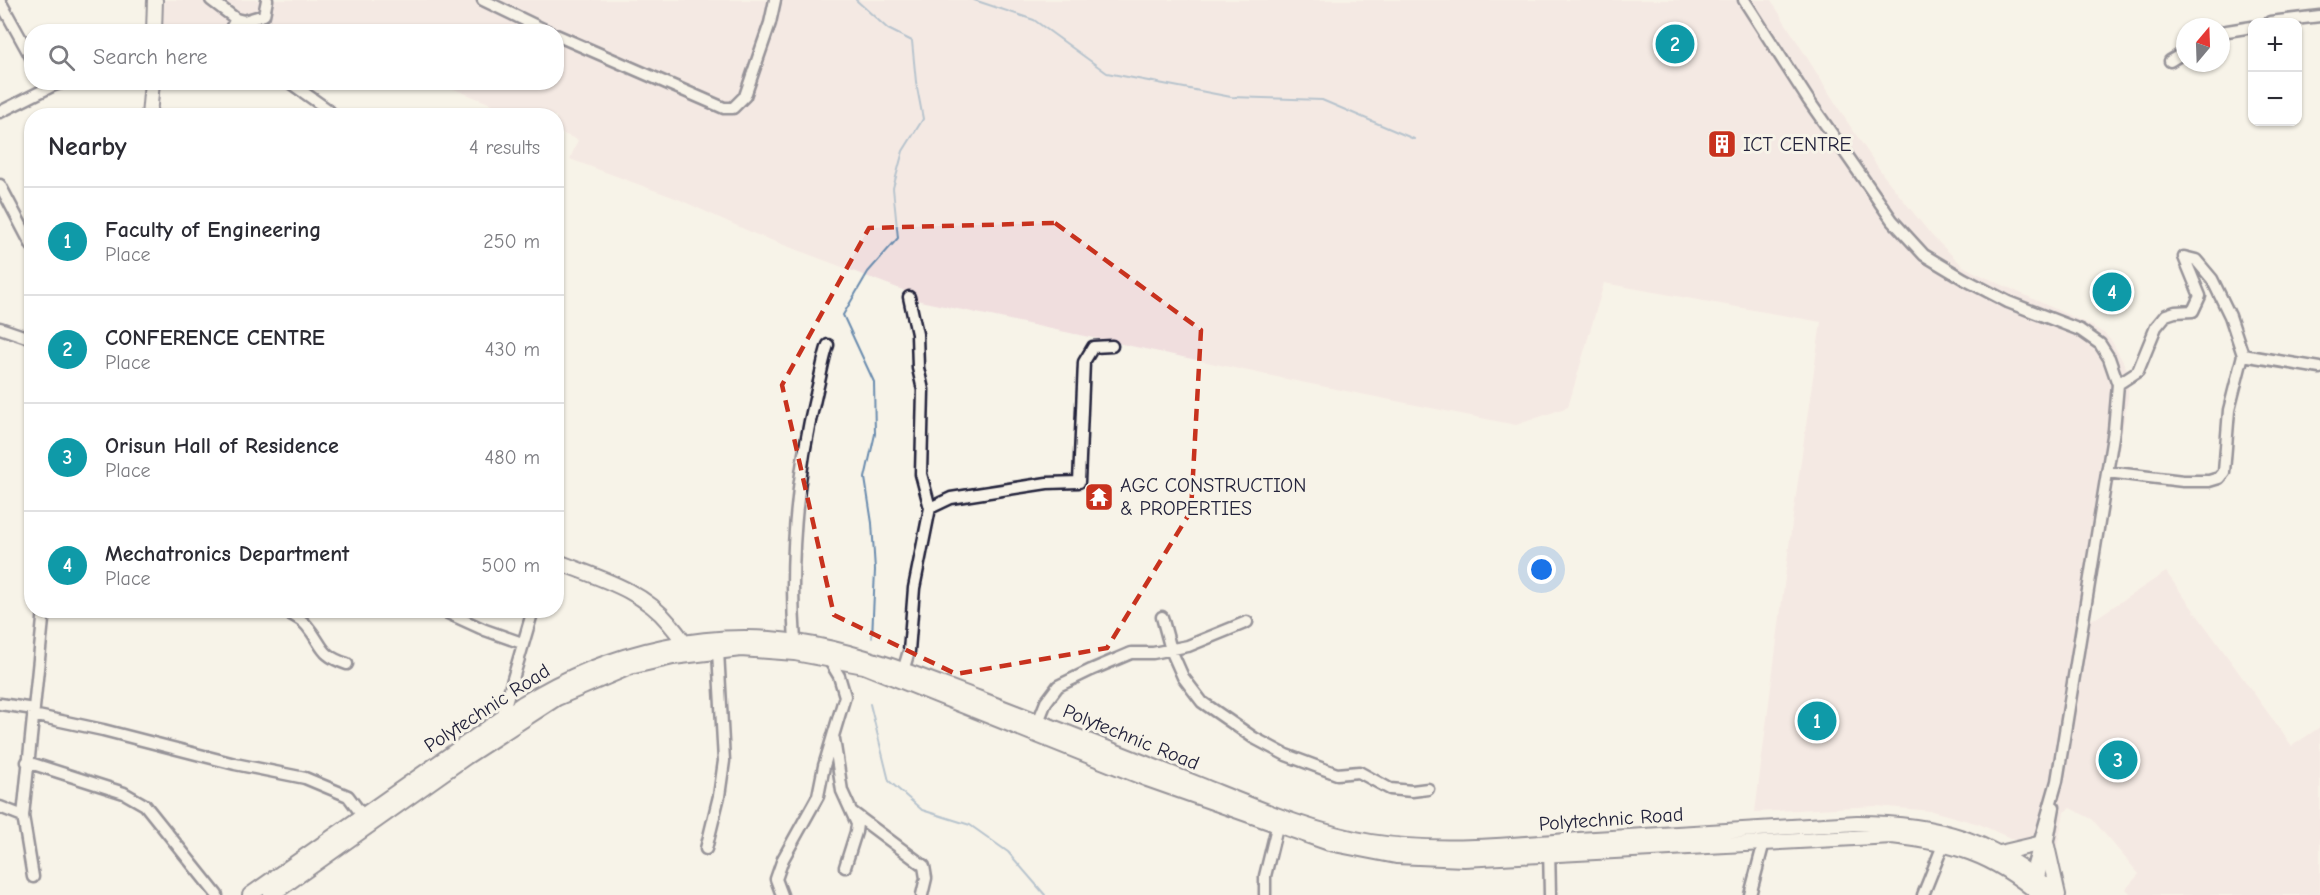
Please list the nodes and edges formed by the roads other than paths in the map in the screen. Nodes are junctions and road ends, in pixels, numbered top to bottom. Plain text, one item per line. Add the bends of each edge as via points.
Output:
1 (155, 0) edge
2 (211, 0) edge
3 (267, 0) edge
4 (483, 0) edge
5 (775, 0) edge
6 (1744, 0) edge
7 (0, 1) edge
8 (2320, 16) edge
9 (2302, 18) edge
10 (236, 19) junction
11 (154, 24) edge
12 (233, 24) edge
13 (532, 24) edge
14 (2248, 28) edge
15 (2230, 31) edge
16 (564, 38) edge
17 (24, 44) edge
18 (2176, 57) edge
19 (2170, 61) dead end
20 (39, 90) edge
21 (151, 90) edge
22 (300, 90) edge
23 (150, 108) edge
24 (326, 108) edge
25 (0, 112) edge
26 (1, 189) edge
27 (24, 231) edge
28 (909, 297) dead end
29 (0, 328) edge
30 (24, 336) edge
31 (828, 345) dead end
32 (1112, 346) dead end
33 (2243, 355) junction
34 (2320, 368) edge
35 (2118, 384) junction
36 (2107, 472) junction
37 (930, 508) junction
38 (564, 564) edge
39 (1162, 617) dead end
40 (44, 618) edge
41 (298, 618) edge
42 (458, 618) edge
43 (530, 618) edge
44 (1247, 622) dead end
45 (795, 642) junction
46 (522, 643) junction
47 (678, 650) junction
48 (1171, 650) junction
49 (718, 651) junction
50 (828, 658) junction
51 (347, 664) dead end
52 (903, 670) junction
53 (0, 704) edge
54 (33, 712) junction
55 (501, 720) junction
56 (1038, 722) junction
57 (834, 735) junction
58 (27, 762) junction
59 (1428, 789) dead end
60 (0, 807) edge
61 (852, 812) junction
62 (23, 816) junction
63 (363, 816) junction
64 (1279, 821) junction
65 (1721, 838) junction
66 (1945, 838) junction
67 (1764, 842) junction
68 (2043, 845) junction
69 (1549, 848) junction
70 (706, 849) dead end
71 (2000, 853) junction
72 (844, 867) dead end
73 (33, 877) dead end
74 (2034, 885) edge
75 (217, 895) edge
76 (250, 895) edge
77 (271, 895) edge
78 (782, 895) edge
79 (922, 895) edge
80 (1265, 895) edge
81 (1550, 895) edge
82 (1750, 895) edge
83 (1923, 895) edge
84 (2057, 895) edge

1 - 11 main road
2 - 10 street
3 - 10 street via 264,15 244,21
4 - 13 street
5 - 16 street via 746,96 733,108 724,108
6 - 35 street via 1892,220 1924,255 2008,302 2080,330 2100,344
7 - 17 street
8 - 9 street
10 - 12 street
14 - 15 street
18 - 19 street
20 - 25 street
21 - 23 main road
22 - 24 street
26 - 27 street
28 - 37 street via 923,390 921,474
29 - 30 street
31 - 45 street via 807,431 794,532
32 - 37 street via 1093,347 1084,362 1079,482 951,498
33 - 34 street
33 - 35 street via 2212,279 2196,260 2184,257 2200,296 2193,311 2166,315 2156,327 2138,371
33 - 36 street via 2229,410 2224,472 2219,478 2183,481
35 - 36 street
36 - 68 street via 2054,809
37 - 52 street
38 - 47 main road via 641,597 660,611
39 - 48 street
40 - 54 street
41 - 51 street via 324,653
42 - 46 street
43 - 46 street
44 - 48 street
45 - 47 main road, Polytechnic Road via 744,639
45 - 52 main road, Polytechnic Road
46 - 55 street
47 - 49 main road, Polytechnic Road
47 - 55 main road, Polytechnic Road via 628,656 589,669 545,690
47 - 77 main road, Polytechnic Road via 557,698 466,757
48 - 56 street via 1131,653 1058,686
48 - 59 street via 1183,677 1202,702 1254,738 1337,774 1359,772 1390,789
49 - 50 main road, Polytechnic Road via 762,650
49 - 70 street via 724,761
50 - 57 street via 845,696
50 - 64 main road, Polytechnic Road via 864,666 1147,778
52 - 56 main road, Polytechnic Road
53 - 54 street
54 - 58 street
54 - 63 street via 305,778 343,793
55 - 63 main road, Polytechnic Road
56 - 64 main road, Polytechnic Road
57 - 61 street via 842,791
57 - 78 street via 818,796 776,879
58 - 62 street
58 - 75 street via 136,799
60 - 62 street
61 - 72 street via 856,832
61 - 79 street via 924,866
62 - 73 street
63 - 76 main road, Polytechnic Road
64 - 69 main road, Polytechnic Road via 1329,843 1396,856 1464,859
64 - 80 street via 1264,876
65 - 66 main road, Polytechnic Road via 1875,823 1922,828
65 - 67 main road, Polytechnic Road
65 - 69 main road, Polytechnic Road
66 - 67 main road, Polytechnic Road via 1892,836
66 - 71 main road, Polytechnic Road
66 - 74 main road, Polytechnic Road
66 - 83 street
67 - 82 street
68 - 71 main road
68 - 74 street
68 - 84 main road
69 - 81 street
71 - 74 main road, Polytechnic Road
74 - 84 main road, Polytechnic Road

